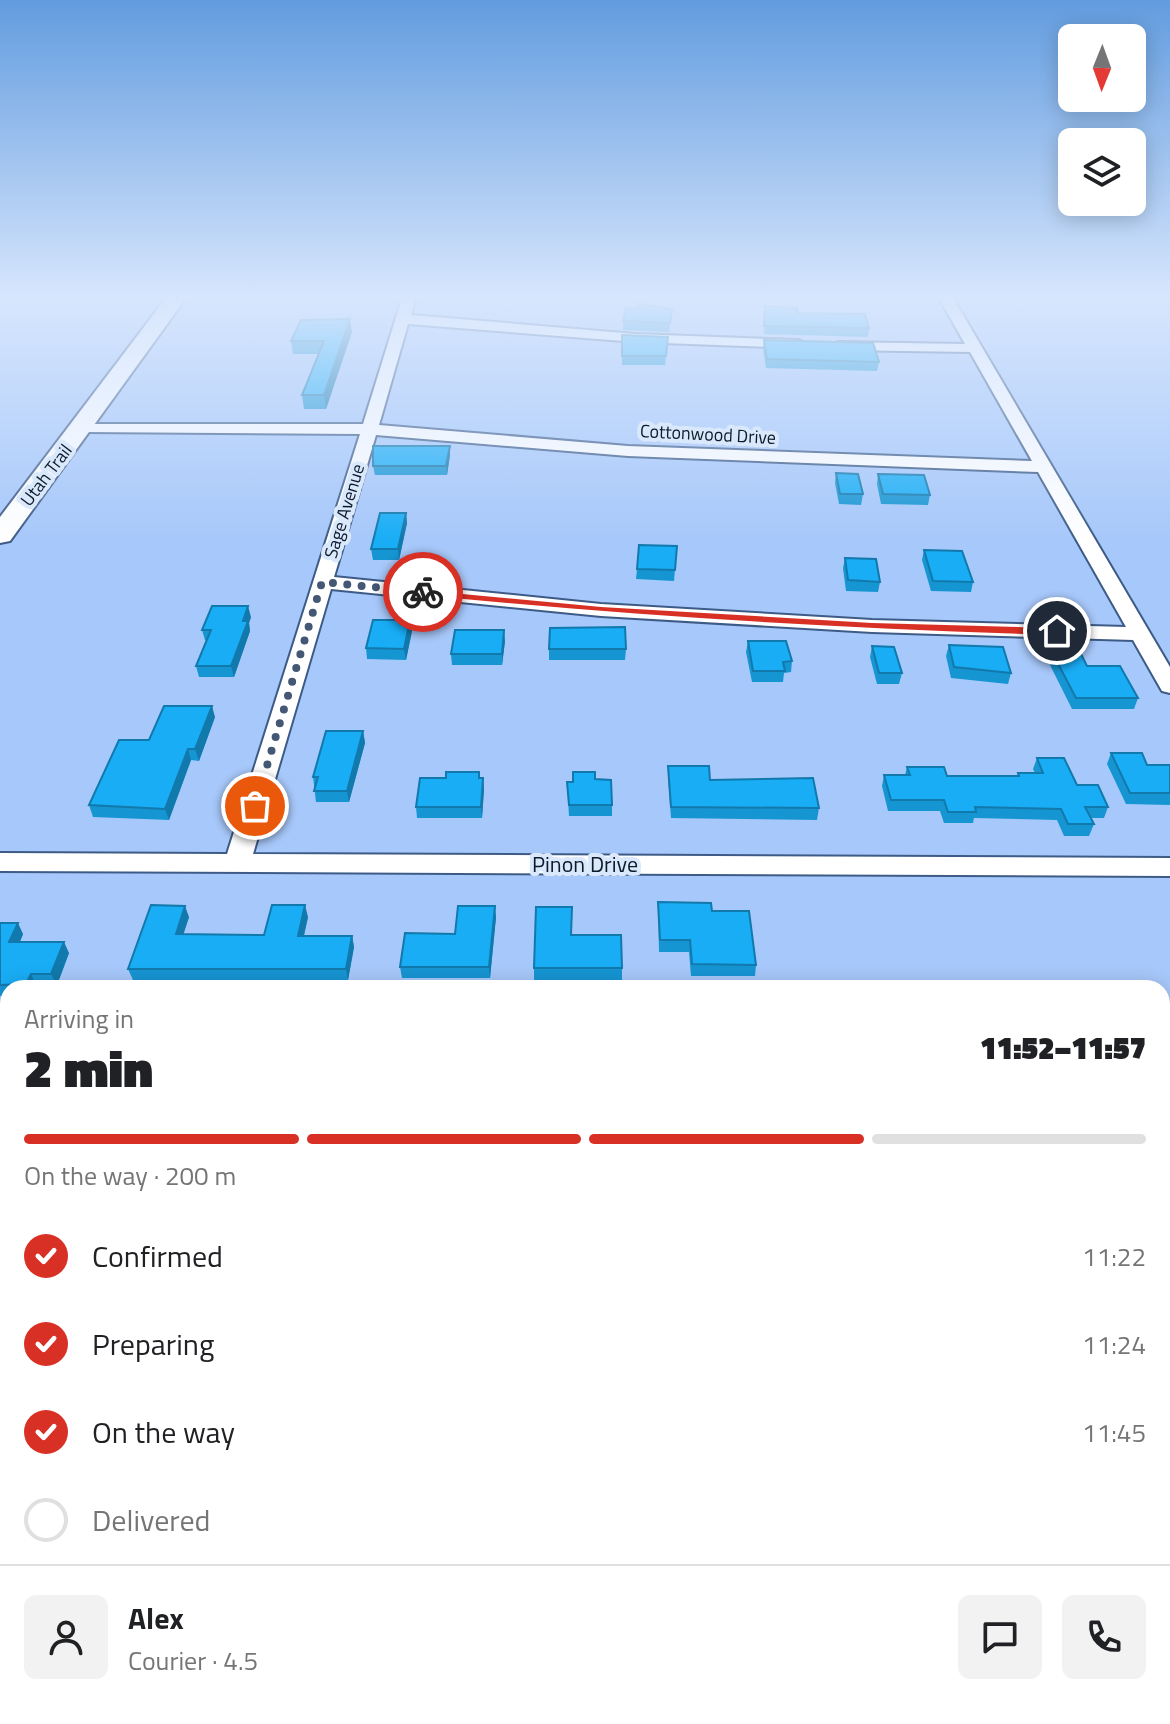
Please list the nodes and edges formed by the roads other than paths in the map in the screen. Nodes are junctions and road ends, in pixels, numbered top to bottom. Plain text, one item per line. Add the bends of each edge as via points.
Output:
1 (118, 378) edge
2 (384, 378) edge
3 (992, 378) edge
4 (83, 427) junction
5 (368, 429) junction
6 (1043, 467) junction
7 (0, 535) edge
8 (322, 582) junction
9 (1137, 634) junction
10 (1170, 686) edge
11 (238, 861) junction
12 (0, 862) edge
13 (1170, 867) edge

1 - 4 main road, Utah Trail
2 - 5 street, Sage Avenue
3 - 6 street
4 - 5 street, Cottonwood Drive
4 - 7 main road, Utah Trail
5 - 6 street, Cottonwood Drive via 628,451
5 - 8 street, Sage Avenue
6 - 9 street
8 - 9 street via 601,610
8 - 11 street, Sage Avenue
9 - 10 street
11 - 12 street, Pinon Drive
11 - 13 street, Pinon Drive

